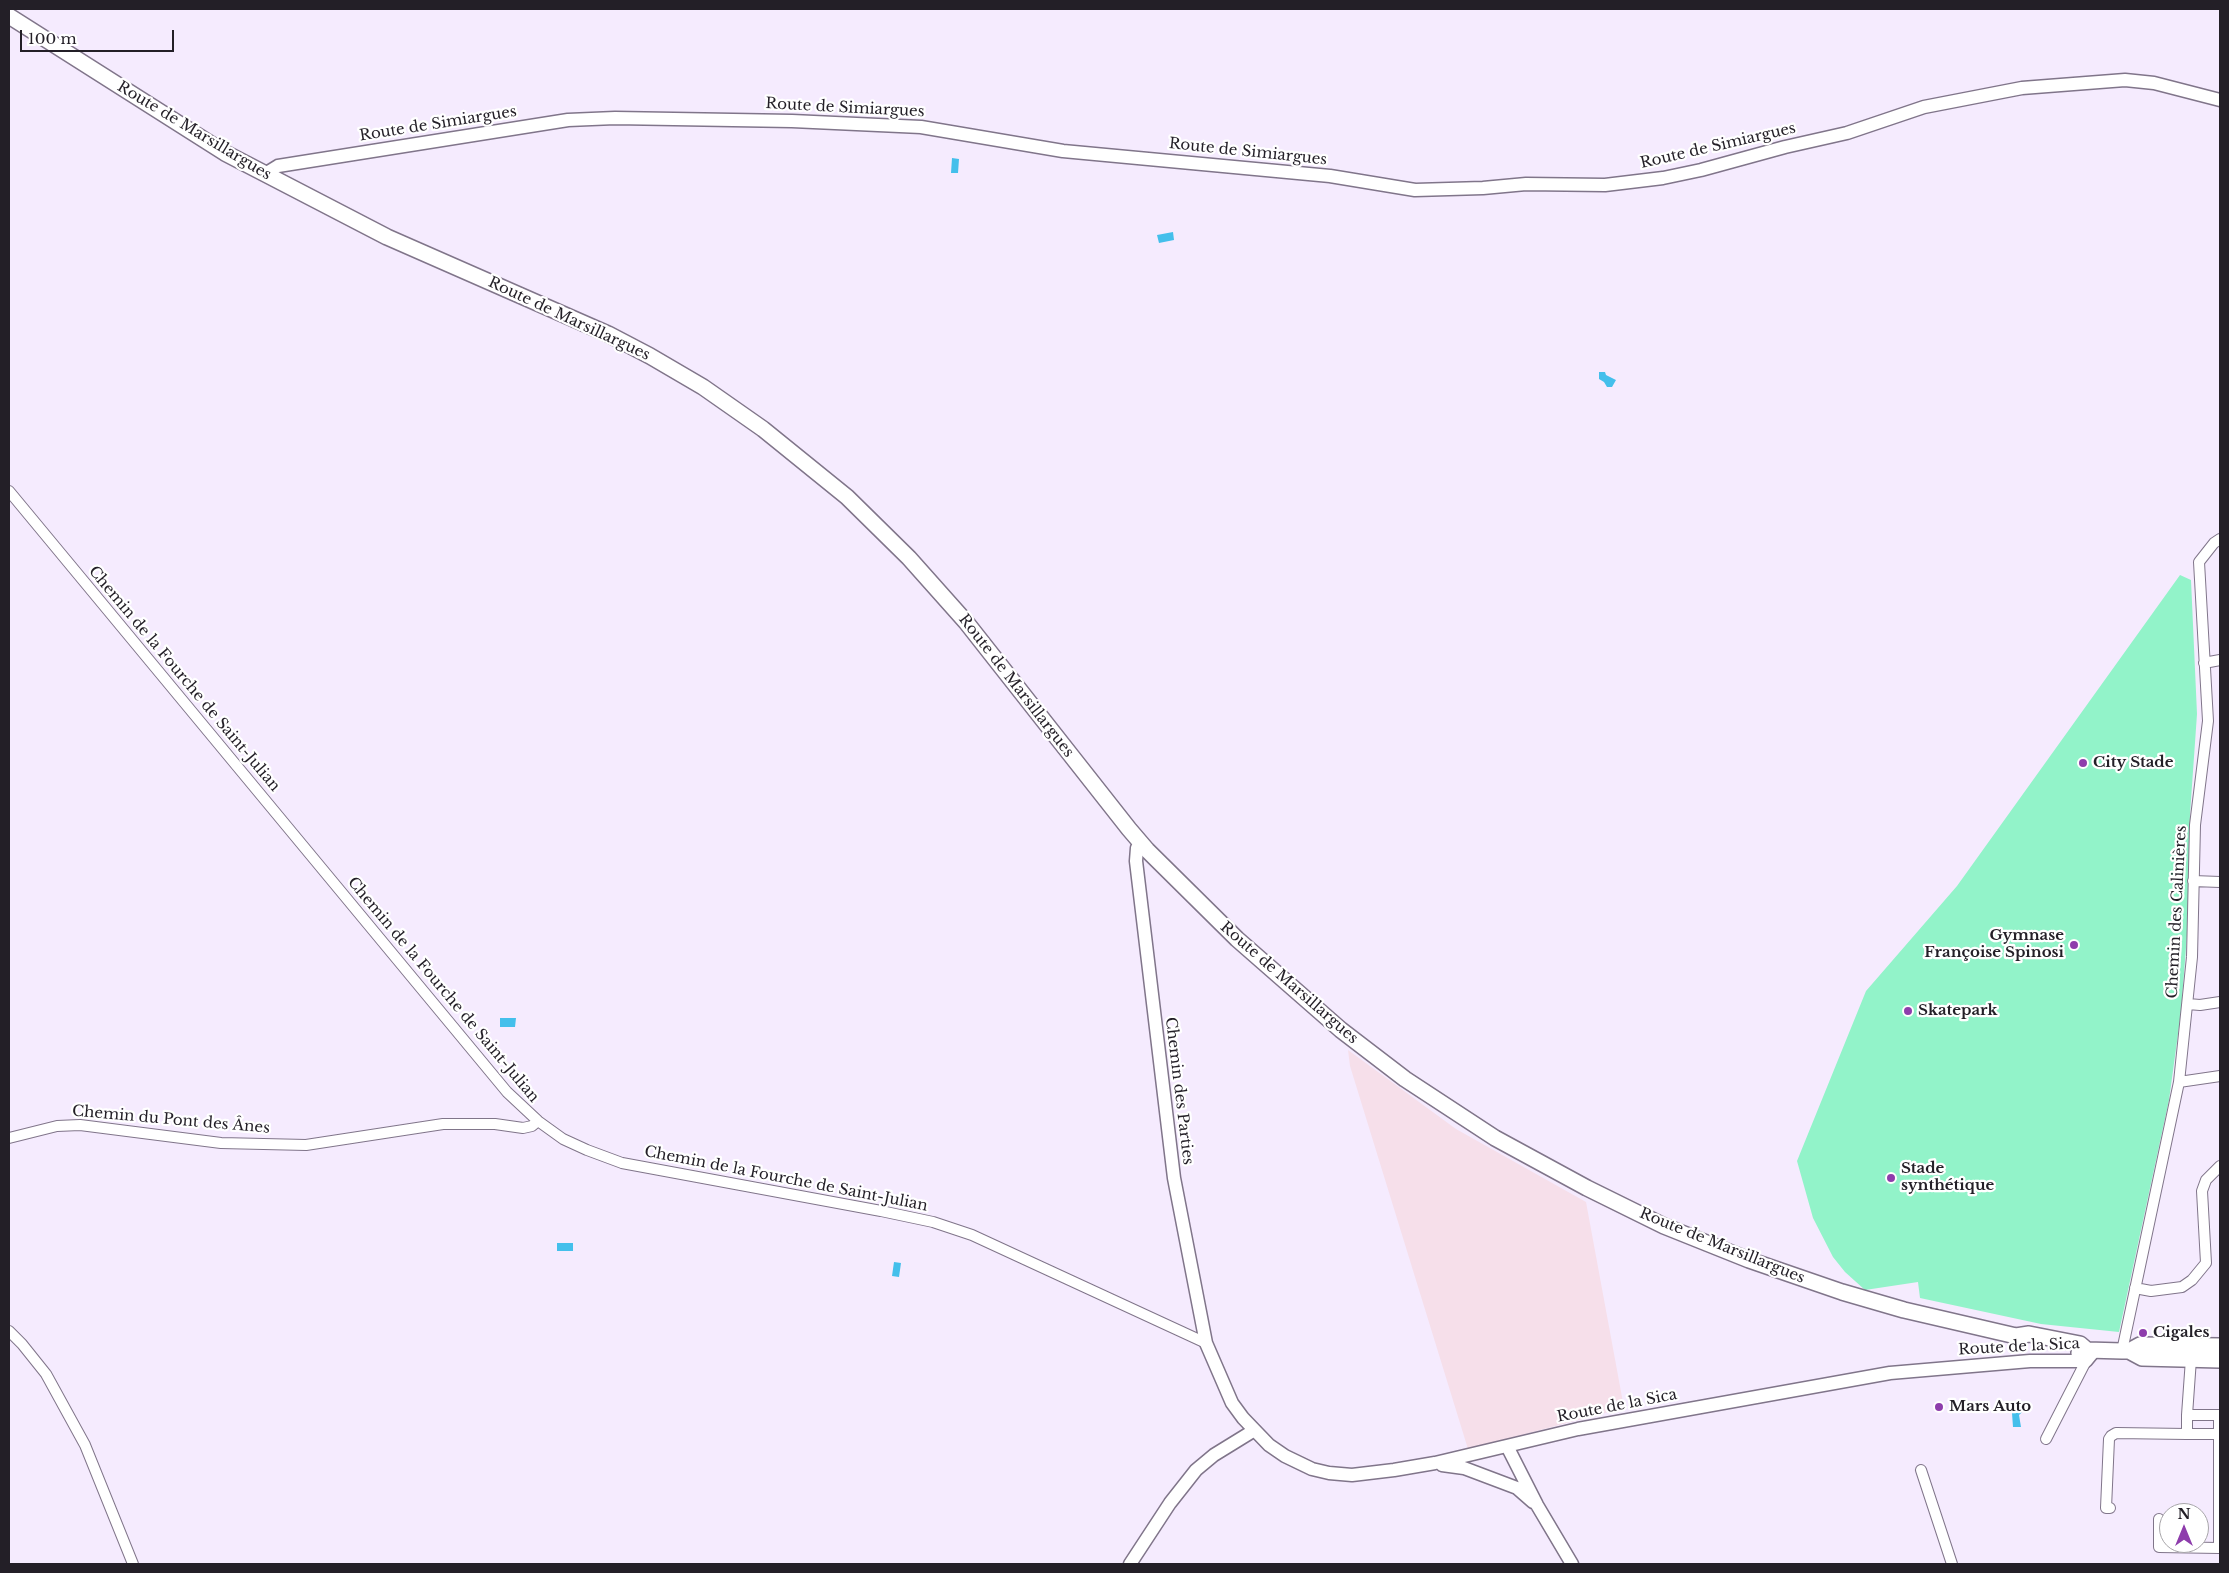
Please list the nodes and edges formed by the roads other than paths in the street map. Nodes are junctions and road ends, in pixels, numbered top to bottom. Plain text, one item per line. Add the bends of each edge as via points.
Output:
1 (9, 16) edge
2 (2220, 100) edge
3 (264, 174) junction
4 (9, 491) edge
5 (2220, 539) edge
6 (2220, 660) edge
7 (2204, 662) junction
8 (1140, 843) junction
9 (2193, 881) junction
10 (2220, 882) edge
11 (2220, 1002) edge
12 (2188, 1004) junction
13 (2220, 1076) edge
14 (2179, 1082) junction
15 (538, 1121) junction
16 (9, 1138) edge
17 (2220, 1166) edge
18 (2135, 1288) junction
19 (9, 1331) edge
20 (1206, 1343) junction
21 (2220, 1346) edge
22 (2125, 1351) junction
23 (2089, 1353) junction
24 (2192, 1353) junction
25 (2220, 1360) edge
26 (2187, 1415) junction
27 (2219, 1415) edge
28 (1253, 1430) junction
29 (2187, 1434) junction
30 (2218, 1434) junction
31 (2046, 1439) dead end
32 (1507, 1446) junction
33 (1435, 1464) junction
34 (1920, 1470) dead end
35 (2219, 1504) edge
36 (1537, 1505) junction
37 (2110, 1508) dead end
38 (2209, 1548) edge
39 (133, 1564) edge
40 (1130, 1564) edge
41 (1572, 1564) edge
42 (1952, 1564) edge

1 - 3 main road, Route de Marsillargues via 175,123
2 - 3 street, Route de Simiargues via 2154,83 2125,80 2022,88 1924,107 1847,133 1701,170 1605,185 1536,184 1414,190 1330,176 1070,152 921,126 599,118 561,121 278,166
3 - 8 main road, Route de Marsillargues via 387,237 616,338 703,387 764,429 847,497 909,558 966,622
4 - 15 street, Chemin de la Fourche de Saint-Julian via 495,1077
5 - 7 street, Chemin des Calinières via 2199,562
6 - 7 street
7 - 9 street, Chemin des Calinières via 2208,721 2195,825
8 - 20 street, Chemin des Parties via 1136,861 1174,1178
8 - 23 main road, Route de Marsillargues via 1237,939 1341,1030 1405,1079 1495,1138 1587,1188 1655,1222 1749,1260 1842,1292 2016,1336 2025,1343 2077,1354
9 - 10 street
9 - 12 street, Chemin des Calinières
11 - 12 street
12 - 14 street, Chemin des Calinières
13 - 14 street
14 - 18 street, Chemin des Calinières
15 - 16 street, Chemin du Pont des Ânes via 523,1128 495,1124 443,1124 306,1144 221,1143 80,1125 56,1126
15 - 20 street, Chemin de la Fourche de Saint-Julian via 563,1139 622,1163 933,1222 972,1235
17 - 18 street via 2206,1180 2202,1191 2206,1263 2182,1287 2151,1291
18 - 22 street, Chemin des Calinières
19 - 39 street via 46,1374 85,1444
20 - 28 street, Route de la Sica via 1232,1403
21 - 24 main road
22 - 23 main road, Route de Marsillargues
22 - 24 main road, Route de Marsillargues via 2140,1345
23 - 31 street
23 - 32 street, Route de la Sica via 2037,1361 1890,1373 1578,1429
24 - 25 main road
24 - 26 street
26 - 27 street
26 - 29 street
27 - 30 street
28 - 33 street, Route de la Sica via 1285,1456 1312,1470 1352,1476
28 - 40 street via 1196,1470
29 - 30 street
29 - 37 street via 2116,1433 2111,1436 2106,1508
30 - 35 street
32 - 33 street, Route de la Sica
32 - 36 street
33 - 36 street via 1464,1468 1517,1488
34 - 42 street
35 - 38 street via 2219,1548
36 - 41 street

